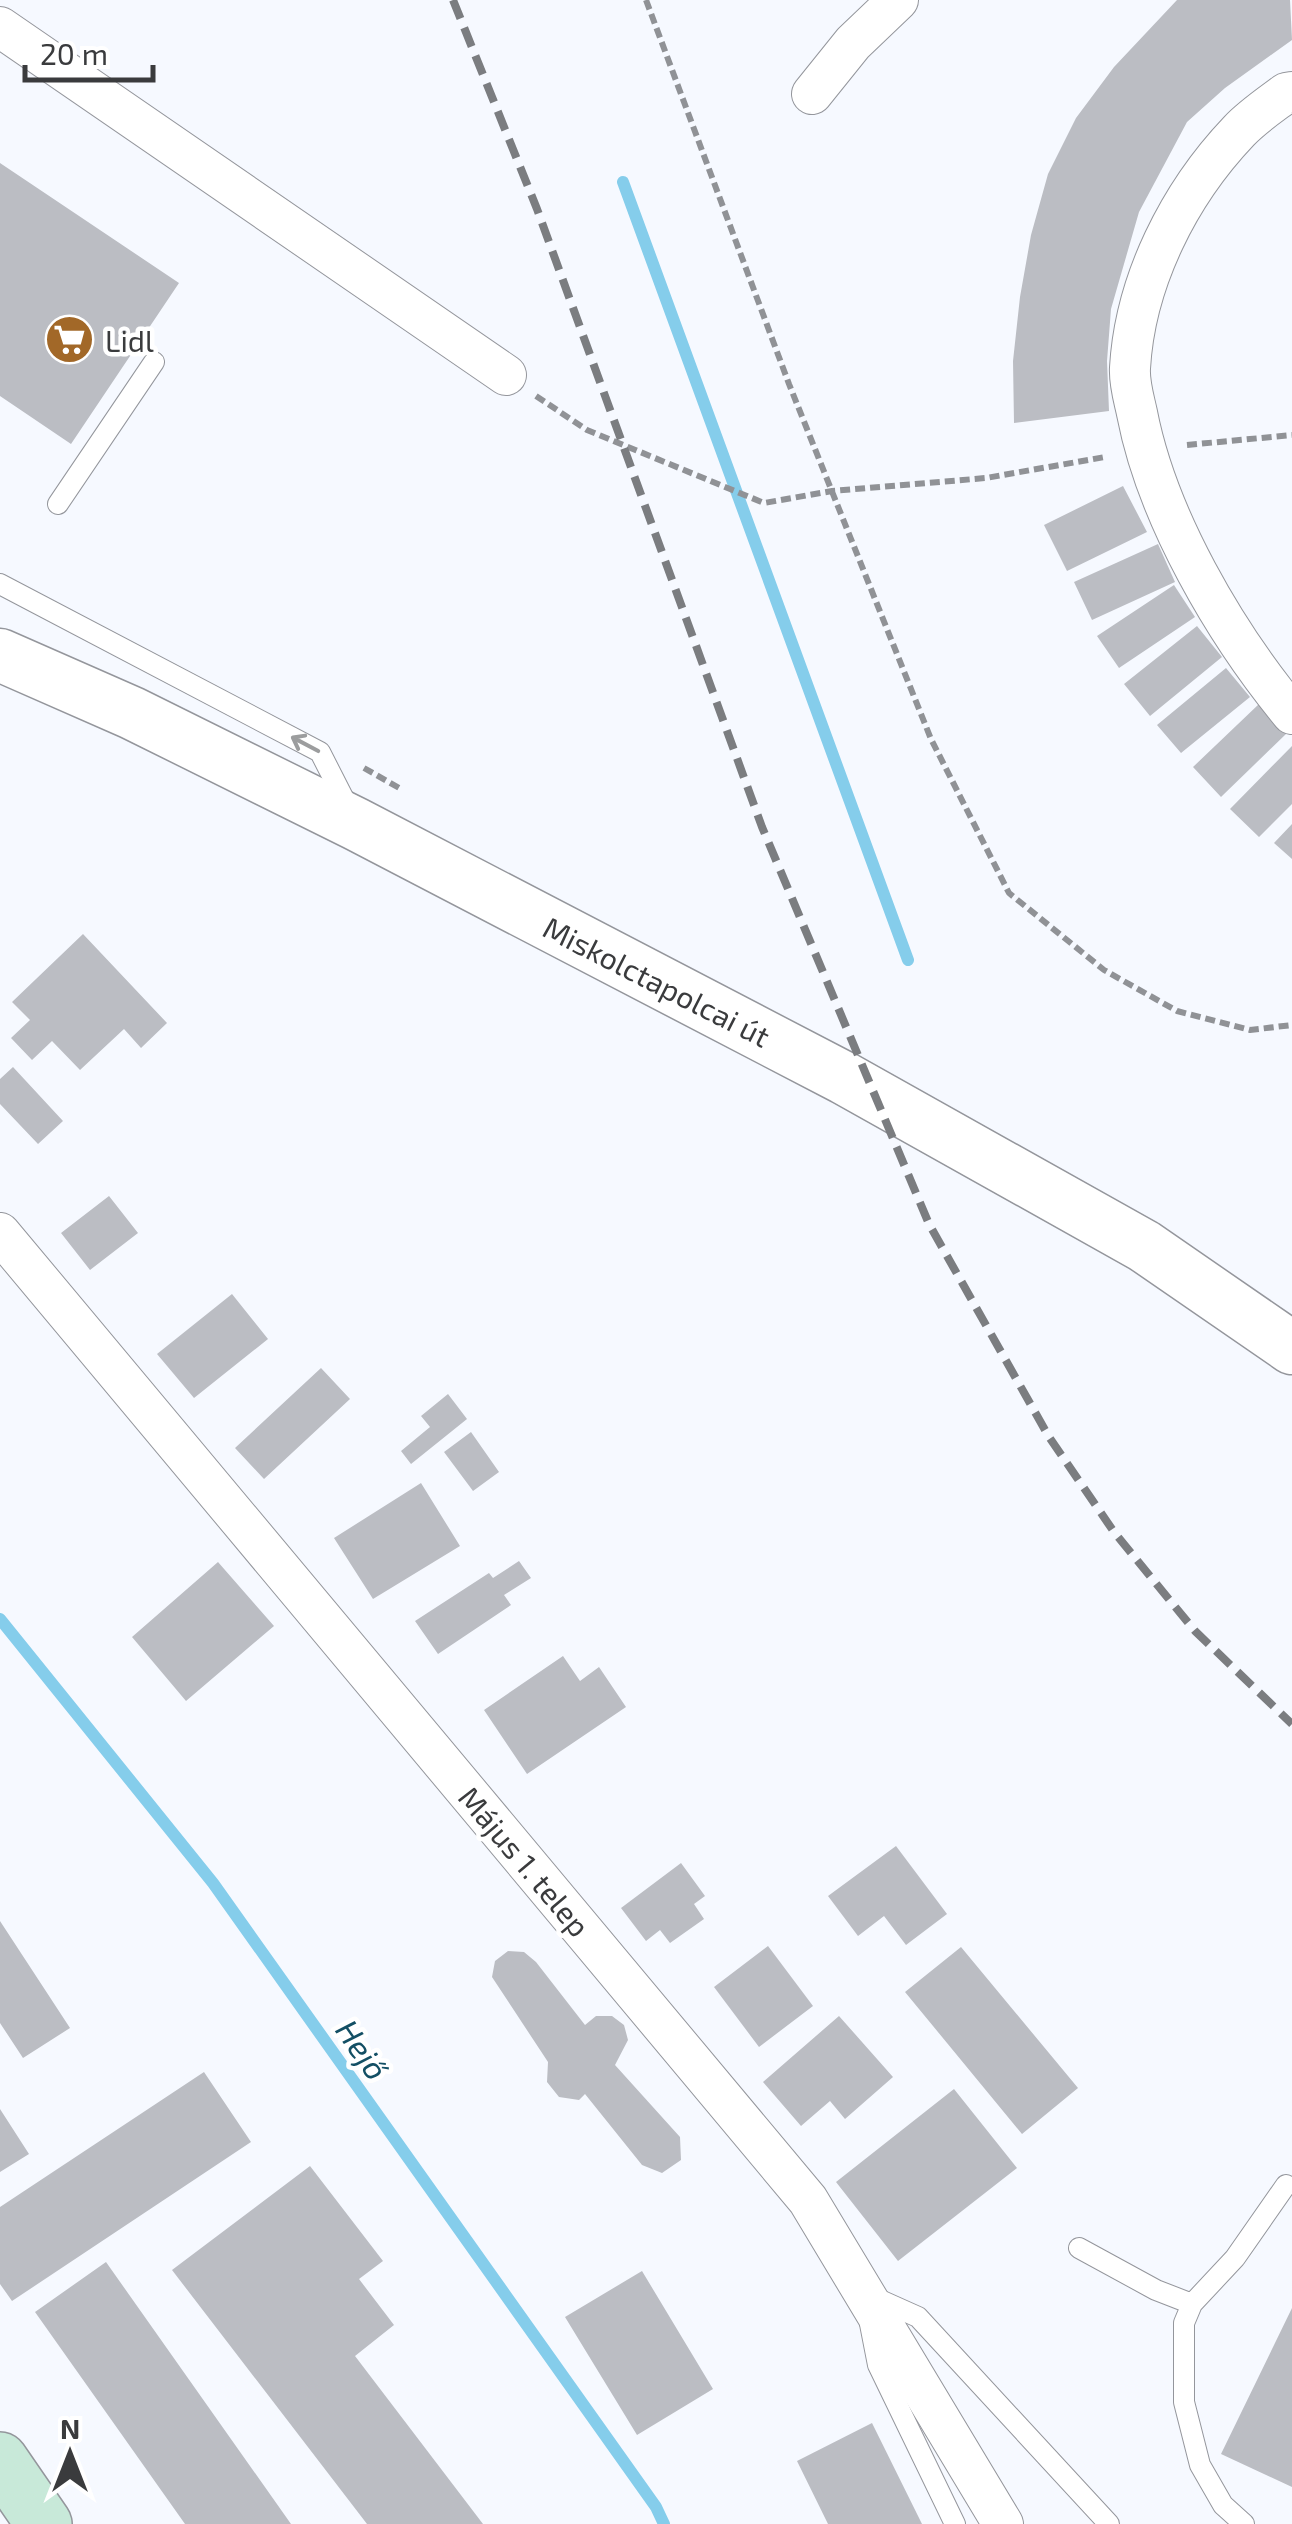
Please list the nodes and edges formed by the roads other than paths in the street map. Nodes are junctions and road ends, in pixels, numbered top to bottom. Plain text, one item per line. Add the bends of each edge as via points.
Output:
1 (898, 0) edge
2 (0, 27) edge
3 (1292, 92) edge
4 (812, 94) dead end
5 (154, 362) dead end
6 (506, 375) road end
7 (58, 504) dead end
8 (0, 584) edge
9 (0, 655) edge
10 (1292, 714) edge
11 (356, 824) junction
12 (0, 1233) edge
13 (1292, 1348) edge
14 (1286, 2185) dead end
15 (1079, 2248) dead end
16 (865, 2293) junction
17 (1192, 2304) junction
18 (0, 2460) edge
19 (44, 2524) edge
20 (955, 2524) edge
21 (1003, 2524) edge
22 (1108, 2524) edge
23 (1244, 2524) edge

1 - 4 street
2 - 6 street
3 - 10 street via 1242,128 1200,176 1166,234 1136,314 1130,372 1144,450 1174,527 1250,664
5 - 7 lane
11 -> 8 lane via 320,752
9 - 11 street, Miskolctapolcai út
11 - 13 street, Miskolctapolcai út via 844,1078 1144,1246
12 - 16 street, Május 1. telep via 808,2200
14 - 17 lane via 1235,2258
15 - 17 lane
16 - 20 lane via 878,2365
16 - 21 street, Május 1. telep
16 - 22 lane via 918,2317
17 - 23 lane via 1184,2323 1184,2402 1200,2465 1223,2505
18 - 19 main road

